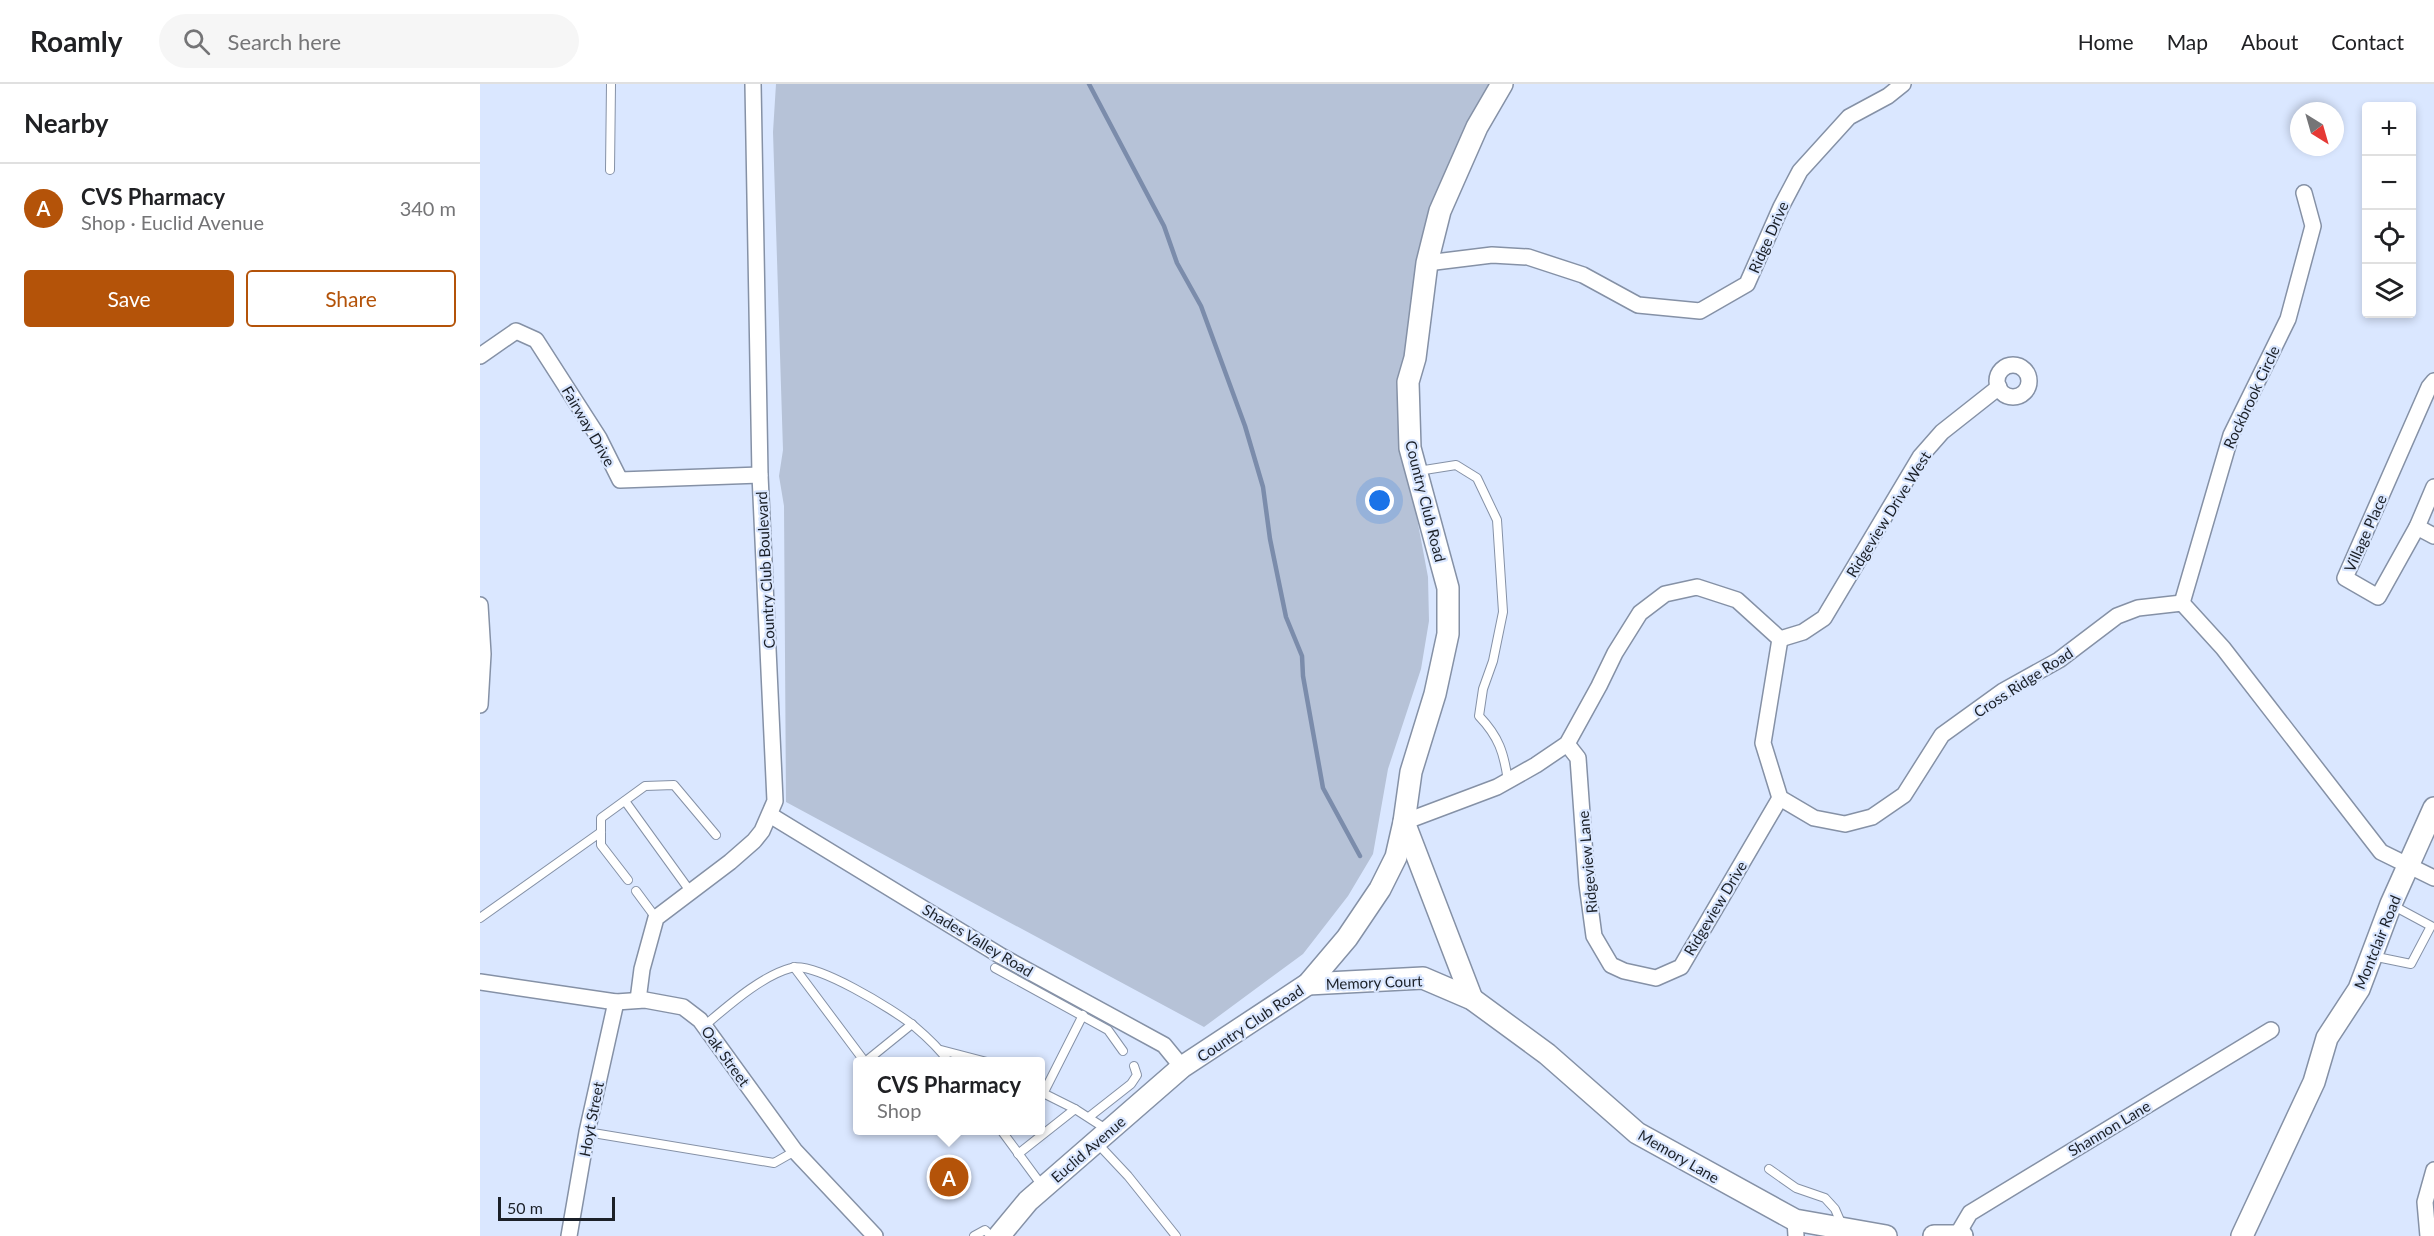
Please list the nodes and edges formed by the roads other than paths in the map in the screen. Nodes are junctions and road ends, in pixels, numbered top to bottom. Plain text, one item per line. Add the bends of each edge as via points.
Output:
1 (611, 84) edge
2 (753, 84) edge
3 (1502, 84) edge
4 (1904, 84) edge
5 (610, 170) dead end
6 (2304, 193) dead end
7 (1427, 263) junction
8 (480, 356) edge
9 (2434, 381) edge
10 (1999, 387) dead end
11 (1417, 471) junction
12 (760, 475) junction
13 (2434, 487) edge
14 (2417, 527) junction
15 (2434, 536) edge
16 (2182, 603) junction
17 (480, 604) edge
18 (1780, 639) junction
19 (480, 705) edge
20 (1567, 744) junction
21 (1508, 781) junction
22 (1780, 798) junction
23 (625, 801) junction
24 (2434, 808) edge
25 (770, 815) junction
26 (1404, 822) junction
27 (601, 832) junction
28 (716, 835) dead end
29 (2408, 867) junction
30 (2434, 878) edge
31 (628, 880) dead end
32 (636, 891) dead end
33 (690, 891) junction
34 (2391, 904) junction
35 (480, 918) edge
36 (656, 918) junction
37 (2371, 956) junction
38 (998, 962) junction
39 (794, 967) junction
40 (1624, 971) joint
41 (991, 976) dead end
42 (480, 982) edge
43 (1308, 984) junction
44 (1472, 999) junction
45 (638, 1000) junction
46 (616, 1002) junction
47 (1083, 1015) junction
48 (912, 1024) junction
49 (704, 1026) junction
50 (2271, 1030) dead end
51 (941, 1050) junction
52 (1123, 1051) dead end
53 (861, 1057) edge
54 (871, 1057) edge
55 (946, 1057) edge
56 (968, 1057) edge
57 (1134, 1066) dead end
58 (1182, 1067) junction
59 (1045, 1087) edge
60 (1045, 1094) edge
61 (1075, 1109) junction
62 (1089, 1118) junction
63 (587, 1132) junction
64 (1045, 1133) edge
65 (1004, 1135) edge
66 (1042, 1135) edge
67 (1102, 1137) junction
68 (795, 1151) junction
69 (1018, 1154) junction
70 (1769, 1169) dead end
71 (2434, 1170) edge
72 (1044, 1188) junction
73 (1795, 1228) edge
74 (1844, 1229) junction
75 (1957, 1235) edge
76 (569, 1236) edge
77 (875, 1236) edge
78 (974, 1236) edge
79 (991, 1236) edge
80 (999, 1236) edge
81 (1176, 1236) edge
82 (1886, 1236) edge
83 (1934, 1236) edge
84 (1962, 1236) edge
85 (2242, 1236) edge
86 (2428, 1236) edge

1 - 5 lane
2 - 12 street, Country Club Boulevard
3 - 7 street, Country Club Road via 1477,127 1440,211
4 - 7 street, Ridge Drive via 1849,117 1800,171 1747,284 1700,311 1638,305 1583,275 1528,257 1492,255
6 - 16 street, Rockbrook Circle via 2313,226 2288,319 2231,435
7 - 11 street, Country Club Road via 1415,358 1408,382 1410,448
8 - 12 street, Fairway Drive via 516,331 536,340 599,438 620,480
9 - 14 street, Village Place via 2345,578 2378,597
10 - 18 street, Ridgeview Drive West via 1942,432 1920,457 1824,618 1803,632
11 - 21 lane via 1456,465 1477,478 1497,520 1503,612 1479,716 1503,753
11 - 26 street, Country Club Road via 1448,588 1448,634 1411,772
12 - 25 street, Country Club Boulevard via 775,780
13 - 14 street, Village Place
14 - 15 street
16 - 22 street, Cross Ridge Road via 2138,608 2117,616 2059,660 2003,691 1942,735 1904,795 1872,817 1845,824 1814,818
16 - 29 street via 2223,648 2381,852
17 - 19 street
18 - 20 street via 1737,600 1697,586 1665,594 1640,613
18 - 22 street via 1763,743
20 - 21 street
20 - 40 street, Ridgeview Lane via 1578,758 1594,936 1611,965
21 - 26 street
22 - 40 street, Ridgeview Drive via 1681,967 1656,978
23 - 27 lane via 601,818
23 - 28 lane via 645,786 674,785
23 - 33 lane
24 - 29 street, Montclair Road
25 - 33 street, Country Club Boulevard via 754,841
25 - 38 street, Shades Valley Road
26 - 43 street, Country Club Road via 1395,857 1380,890
26 - 44 street, Country Club Road
27 - 31 lane via 601,845
27 - 35 lane
29 - 30 street
29 - 34 street, Montclair Road
32 - 36 lane
33 - 36 street, Country Club Boulevard
34 - 37 street, Montclair Road
34 - 37 lane via 2431,926 2411,964
36 - 45 street
37 - 85 street, Montclair Road via 2359,988 2327,1038 2314,1082
38 - 41 lane
38 - 47 lane
38 - 58 street, Shades Valley Road via 1164,1045
39 - 48 lane via 835,978
39 - 49 lane via 774,974
39 - 53 lane
42 - 46 street, Oak Street
43 - 44 street, Memory Court via 1423,978
43 - 58 street, Country Club Road
44 - 73 street, Memory Lane via 1547,1054 1637,1133
45 - 46 street, Oak Street
45 - 49 street, Oak Street via 683,1007
46 - 63 street, Hoyt Street
47 - 52 lane via 1108,1030
47 - 59 lane
48 - 51 lane
48 - 54 lane
49 - 68 street, Oak Street
50 - 75 street, Shannon Lane via 1970,1213
51 - 55 lane
51 - 56 lane
57 - 62 lane via 1137,1075 1131,1084
58 - 67 street, Euclid Avenue
60 - 61 lane
61 - 62 lane
61 - 64 lane
62 - 67 lane
63 - 68 lane via 774,1163
63 - 76 street, Hoyt Street
65 - 69 lane
66 - 69 lane
67 - 72 street, Euclid Avenue
67 - 81 lane
68 - 77 street, Oak Street
69 - 72 lane
70 - 74 lane via 1796,1188 1825,1198
71 - 86 street via 2425,1202
72 - 80 street, Euclid Avenue
73 - 74 street, Memory Lane
74 - 82 street, Memory Lane
75 - 83 street
75 - 84 street
78 - 79 lane via 985,1230

